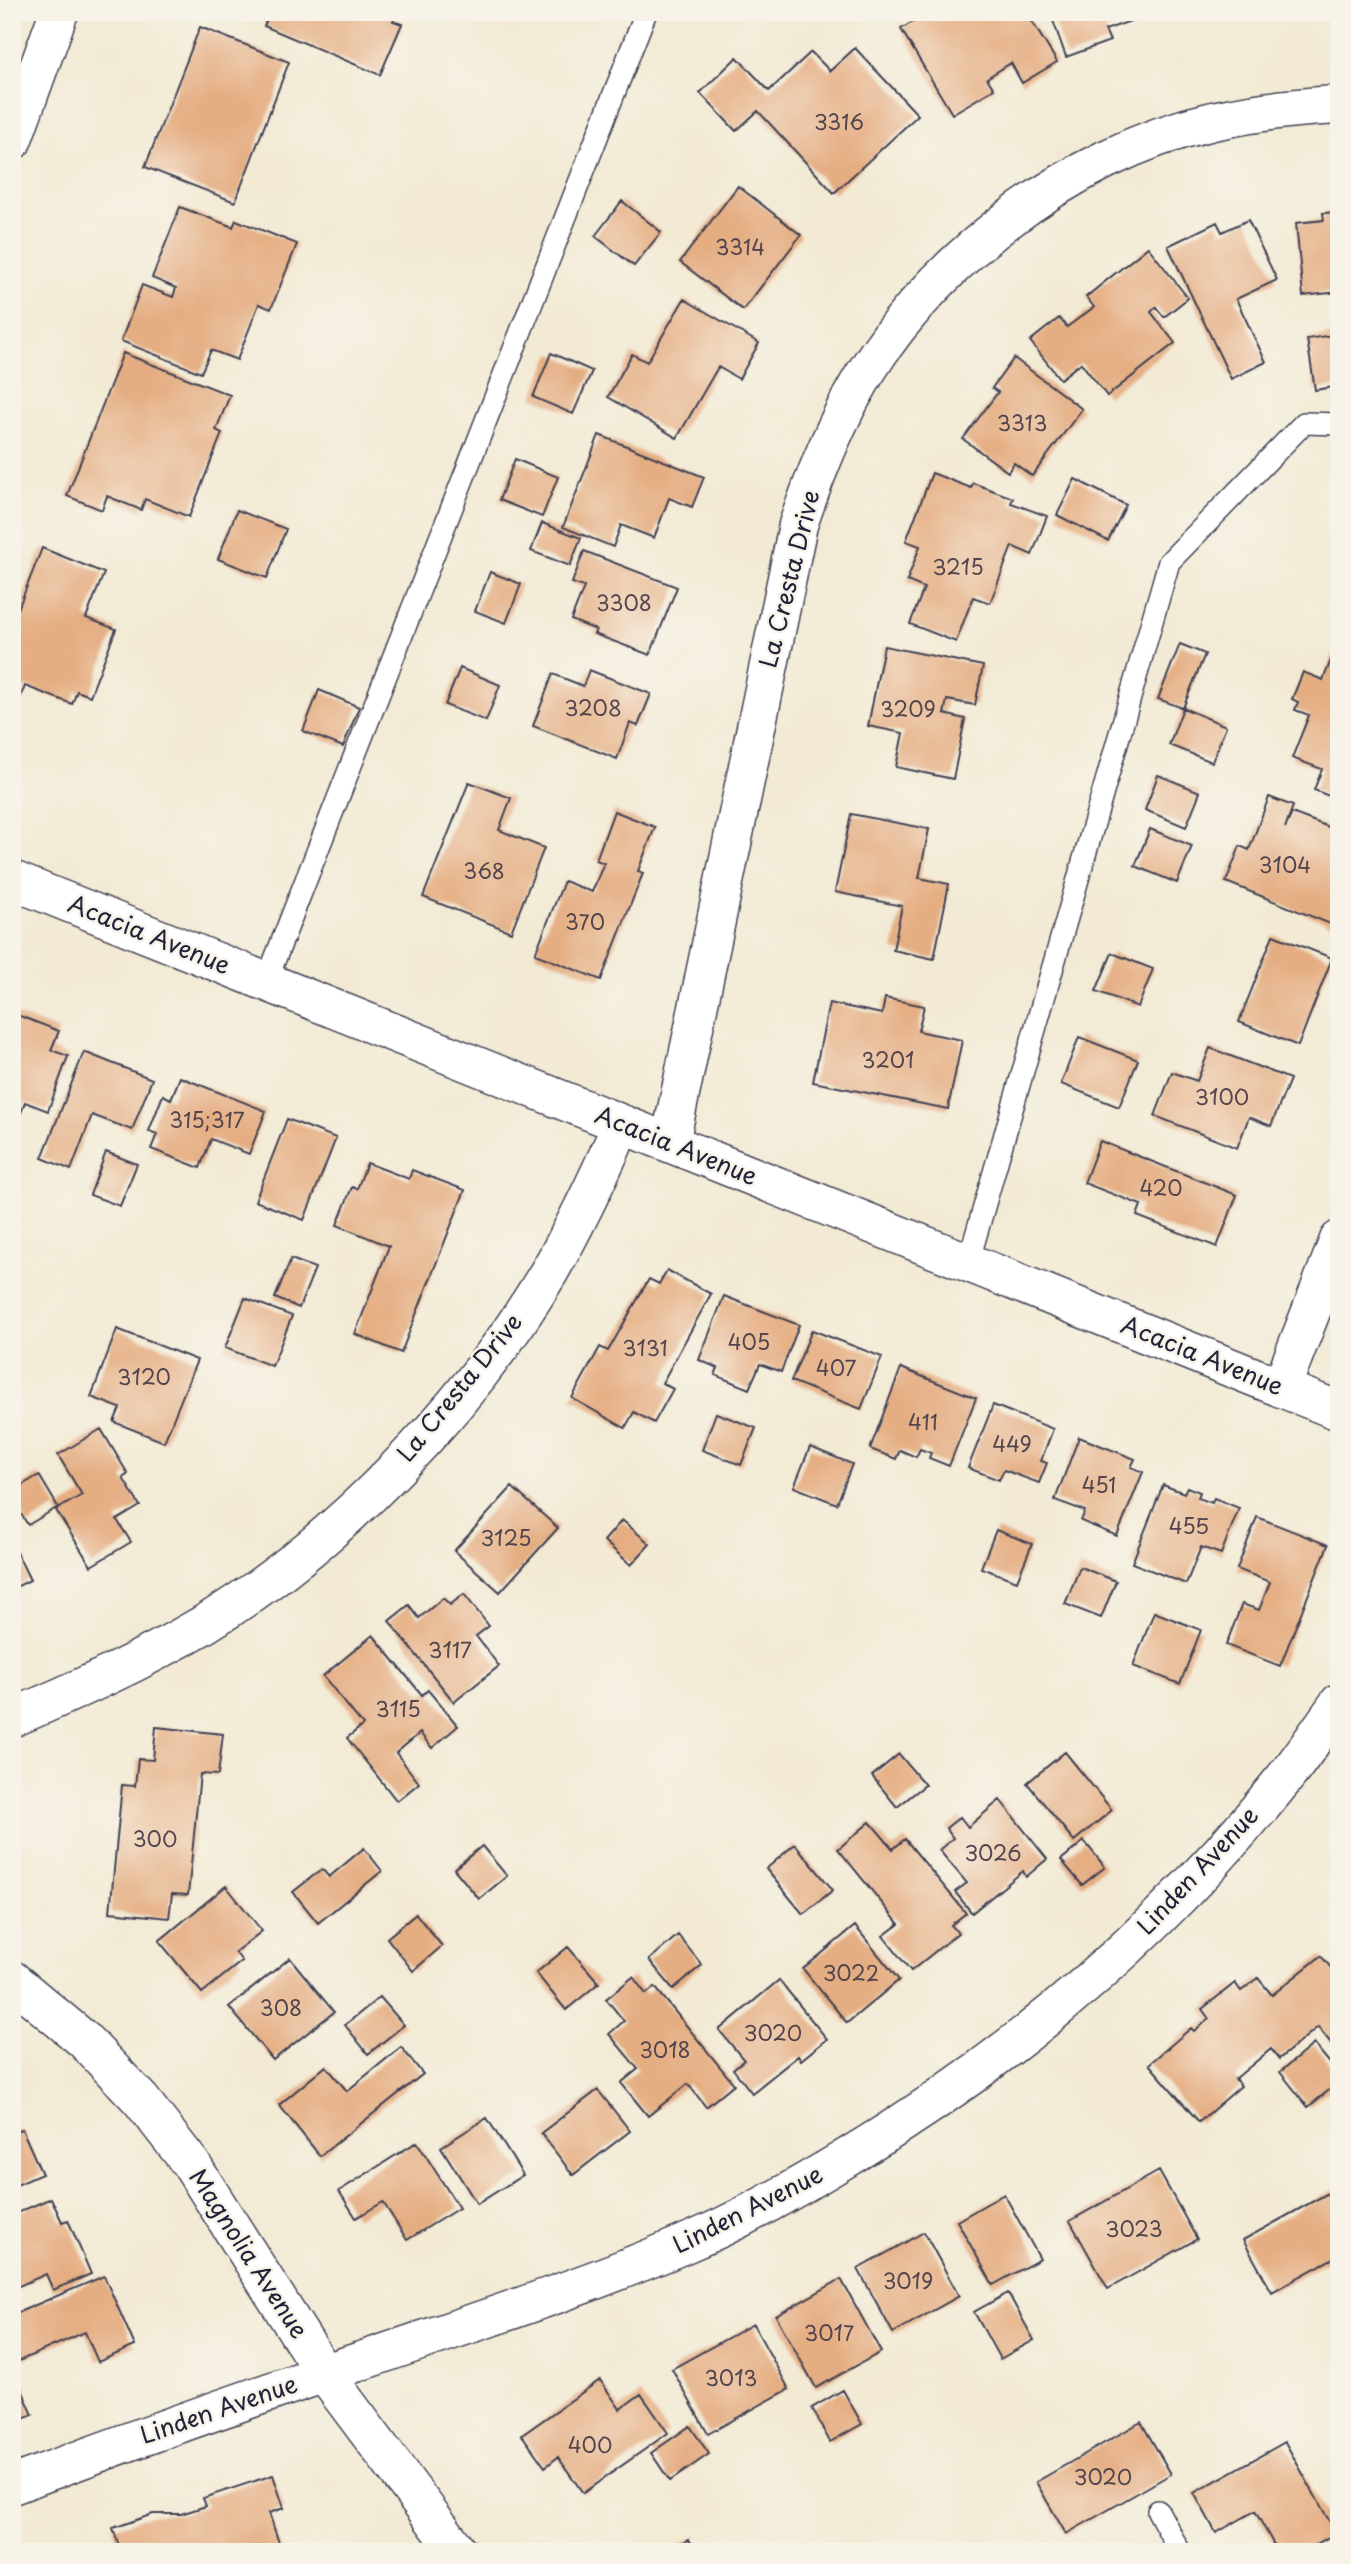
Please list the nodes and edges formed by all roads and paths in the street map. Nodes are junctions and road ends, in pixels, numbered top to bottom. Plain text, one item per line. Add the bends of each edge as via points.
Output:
1 (59, 12) edge
2 (646, 12) edge
3 (1339, 105) edge
4 (12, 141) edge
5 (1339, 424) edge
6 (12, 880) edge
7 (266, 982) junction
8 (622, 1124) junction
9 (670, 1143) junction
10 (1339, 1240) edge
11 (968, 1262) junction
12 (1281, 1388) junction
13 (1339, 1411) edge
14 (1339, 1703) edge
15 (12, 1718) edge
16 (12, 1980) edge
17 (324, 2373) junction
18 (12, 2485) edge
19 (1158, 2511) dead end
20 (458, 2552) edge
21 (1180, 2552) edge

1 - 4 street
2 - 7 lane
3 - 9 street, La Cresta Drive via 1290,107 1211,121 1134,147 1062,183 1004,222 951,268 897,328 852,395 821,458 798,525
5 - 11 lane via 1304,423 1168,562
6 - 7 street, Acacia Avenue
7 - 8 street, Acacia Avenue
8 - 9 street, Acacia Avenue
8 - 15 street, La Cresta Drive via 549,1272 498,1348 429,1435 351,1513 280,1571 204,1624 108,1677
9 - 11 street, Acacia Avenue
10 - 12 street
11 - 12 street, Acacia Avenue
12 - 13 street, Acacia Avenue
14 - 17 street, Linden Avenue via 1284,1779 1191,1885 1088,1983 1001,2055 909,2121 787,2193 686,2244 581,2287
16 - 17 street, Magnolia Avenue via 84,2040 141,2100 191,2165
17 - 18 street, Linden Avenue
17 - 20 street, Magnolia Avenue
19 - 21 lane

